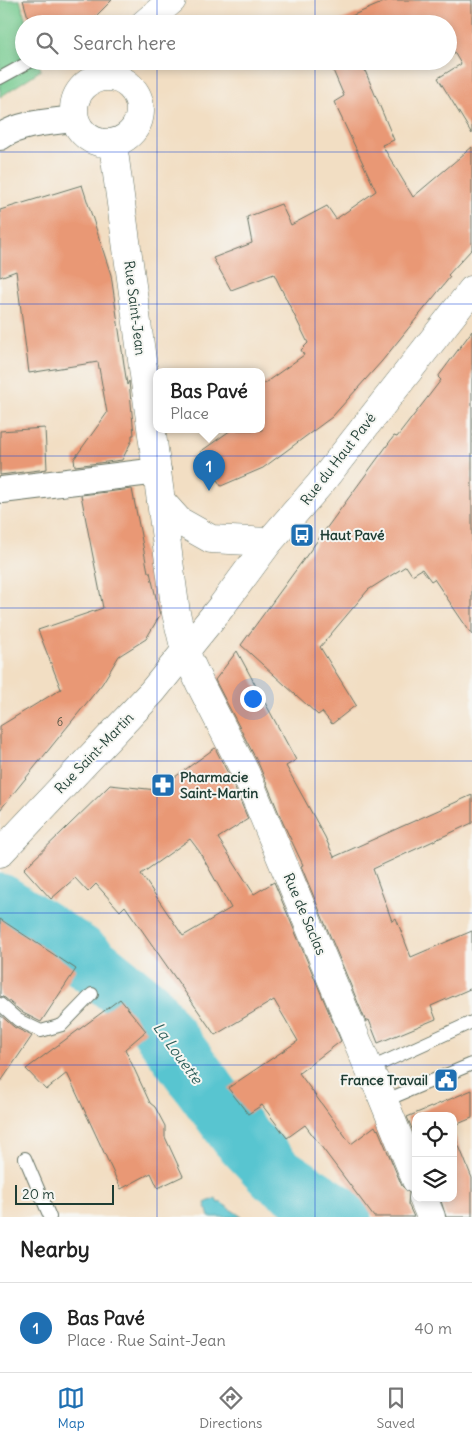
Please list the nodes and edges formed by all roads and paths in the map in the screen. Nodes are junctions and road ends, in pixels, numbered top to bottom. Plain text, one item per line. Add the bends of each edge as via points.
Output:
1 (172, 0) edge
2 (154, 15) edge
3 (15, 70) edge
4 (125, 71) edge
5 (0, 78) edge
6 (74, 119) junction
7 (0, 137) edge
8 (113, 144) junction
9 (472, 290) edge
10 (158, 471) junction
11 (2, 490) dead end
12 (162, 501) junction
13 (269, 542) junction
14 (185, 651) junction
15 (0, 853) edge
16 (92, 994) dead end
17 (0, 1004) edge
18 (472, 1022) edge
19 (472, 1064) edge
20 (369, 1069) junction
21 (384, 1101) junction
22 (25, 1158) dead end
23 (412, 1170) edge
24 (424, 1202) edge
25 (50, 1217) edge
26 (430, 1217) edge

1 - 2 street
3 - 5 lane
4 - 6 street via 115,78 101,77 88,82 78,92 73,105
4 - 8 street via 140,103 141,115 128,136
6 - 7 street via 10,130
6 - 8 street via 80,131 91,140
8 - 10 street, Rue Saint-Jean
9 - 13 street, Rue du Haut Pavé via 320,484
10 - 11 street
10 - 12 street, Rue Saint-Jean
12 - 13 street via 179,521 211,539
12 - 14 street, Rue Saint-Jean via 176,613
13 - 14 street, Rue du Haut Pavé
14 - 15 street, Rue Saint-Martin via 152,692
14 - 20 street, Rue de Saclas via 245,772
16 - 17 lane via 62,1025 41,1031 18,1020
18 - 20 lane
19 - 21 lane
20 - 21 street, Rue de Saclas
21 - 23 street, Rue de Saclas
22 - 25 lane
24 - 26 street

